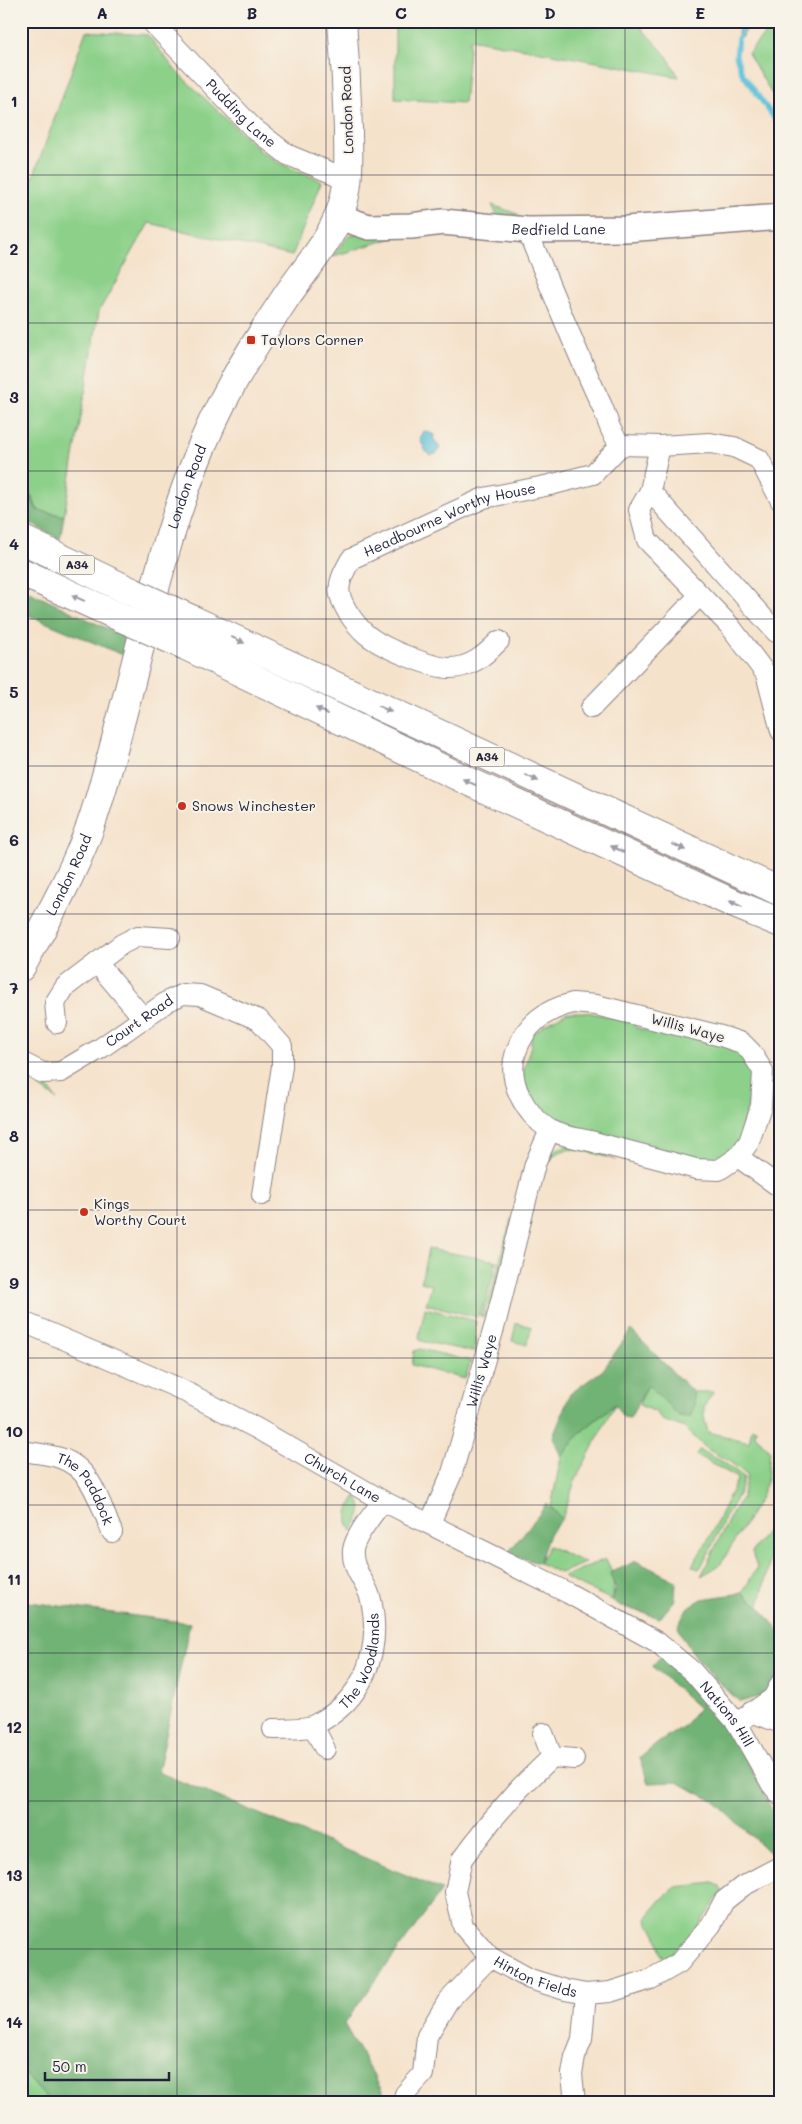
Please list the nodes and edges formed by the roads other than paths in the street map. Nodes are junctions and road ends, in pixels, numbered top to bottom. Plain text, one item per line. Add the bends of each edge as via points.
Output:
1 (151, 21) edge
2 (342, 21) edge
3 (349, 180) junction
4 (339, 217) junction
5 (781, 217) edge
6 (527, 230) junction
7 (621, 445) junction
8 (660, 446) junction
9 (650, 490) junction
10 (781, 501) edge
11 (21, 538) edge
12 (21, 572) edge
13 (700, 595) junction
14 (776, 632) dead end
15 (499, 641) dead end
16 (591, 708) dead end
17 (781, 731) edge
18 (781, 892) edge
19 (781, 923) edge
20 (170, 938) dead end
21 (97, 963) junction
22 (21, 966) edge
23 (144, 1019) junction
24 (57, 1023) dead end
25 (21, 1062) edge
26 (550, 1130) junction
27 (738, 1157) junction
28 (781, 1188) edge
29 (262, 1195) dead end
30 (21, 1321) edge
31 (21, 1451) edge
32 (383, 1501) junction
33 (430, 1523) junction
34 (112, 1532) dead end
35 (658, 1642) joint
36 (781, 1683) edge
37 (744, 1718) junction
38 (781, 1724) edge
39 (313, 1726) junction
40 (273, 1729) dead end
41 (543, 1733) dead end
42 (325, 1749) dead end
43 (552, 1757) junction
44 (574, 1759) dead end
45 (781, 1796) edge
46 (781, 1866) edge
47 (490, 1957) junction
48 (586, 1994) junction
49 (403, 2103) edge
50 (575, 2103) edge

1 - 3 street, Pudding Lane via 253,128 288,155
2 - 3 main road, London Road
3 - 4 main road, London Road
4 - 6 street, Bedfield Lane via 369,227 443,222
4 - 22 main road, London Road via 328,240 301,275 220,404 194,466 167,548 89,830 69,880
5 - 6 street, Bedfield Lane via 626,229
6 - 7 street via 612,435
7 - 8 street
7 - 15 street, Headbourne Worthy House via 593,474 484,498 351,559 341,580 340,594 347,610 371,638 419,661 450,668 466,664 481,659
8 - 9 street
8 - 10 street via 710,443 734,447 759,459
9 - 13 street via 639,510 647,540
9 - 14 street
11 -> 18 main road, A34, bridge
19 -> 12 main road, A34, bridge
13 - 16 street
13 - 17 street via 730,626 766,674
20 - 21 street via 138,936
21 - 23 street
21 - 24 street via 65,987 55,1004
23 - 25 street, Court Road via 61,1072 43,1073
23 - 29 street, Court Road via 183,994 200,995 259,1020 282,1046 282,1066
26 - 27 street, Willis Waye via 696,1169 719,1170
26 - 27 street, Willis Waye via 520,1098 513,1067 519,1042 528,1028 555,1008 573,1002 596,1005 721,1036 742,1044 751,1052 763,1071 760,1106 749,1142
26 - 33 street, Willis Waye via 535,1164 496,1321 452,1473
27 - 28 street
30 - 32 street, Church Lane via 176,1387 256,1428
31 - 34 street, The Paddock via 61,1458 79,1468 91,1481
32 - 33 street, Church Lane
32 - 39 street, The Woodlands via 353,1549 355,1570 370,1597 373,1612 374,1649 368,1669 340,1708
33 - 35 street, Church Lane
35 - 37 street, Nations Hill
36 - 37 street via 773,1698
37 - 38 street
37 - 45 street, Nations Hill via 772,1786
39 - 40 street, The Woodlands
39 - 42 street
41 - 43 street
43 - 44 street
43 - 47 street, Hinton Fields via 520,1788 462,1859 455,1892 464,1926
46 - 48 street, Hinton Fields via 743,1886 724,1901 711,1925 679,1963 645,1981 610,1992
47 - 48 street, Hinton Fields via 530,1979
47 - 49 street via 448,2001 427,2036 423,2074 405,2094
48 - 50 street via 582,2039 572,2074

